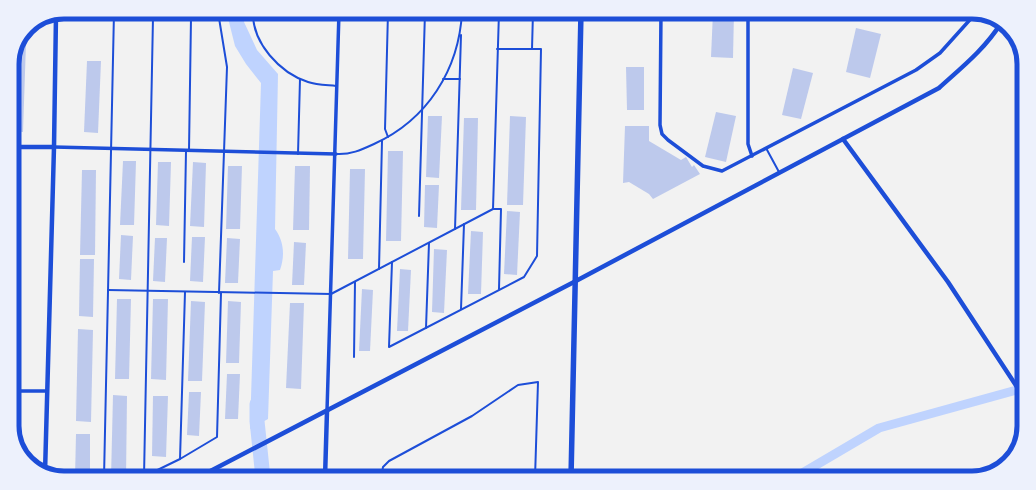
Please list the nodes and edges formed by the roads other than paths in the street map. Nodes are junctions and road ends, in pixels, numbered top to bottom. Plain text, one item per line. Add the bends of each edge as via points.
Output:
1 (114, 19) edge
2 (153, 19) edge
3 (191, 19) edge
4 (219, 19) edge
5 (254, 19) edge
6 (339, 19) edge
7 (388, 19) edge
8 (425, 19) edge
9 (462, 19) edge
10 (498, 19) edge
11 (533, 19) edge
12 (581, 19) edge
13 (661, 19) edge
14 (748, 19) edge
15 (971, 19) edge
16 (56, 20) edge
17 (998, 27) edge
18 (461, 28) junction
19 (498, 49) junction
20 (532, 49) junction
21 (300, 79) junction
22 (443, 79) junction
23 (460, 79) junction
24 (338, 87) junction
25 (422, 112) junction
26 (388, 137) junction
27 (843, 139) junction
28 (382, 141) junction
29 (19, 147) edge
30 (54, 147) junction
31 (766, 148) junction
32 (111, 149) junction
33 (151, 150) junction
34 (188, 151) junction
35 (224, 152) junction
36 (298, 154) junction
37 (336, 154) junction
38 (752, 156) junction
39 (780, 173) junction
40 (493, 209) junction
41 (419, 216) dead end
42 (464, 224) junction
43 (455, 229) junction
44 (429, 243) junction
45 (184, 262) dead end
46 (392, 262) junction
47 (379, 269) junction
48 (355, 282) junction
49 (574, 282) junction
50 (499, 289) junction
51 (108, 290) junction
52 (148, 291) junction
53 (185, 292) junction
54 (220, 293) junction
55 (331, 294) junction
56 (461, 309) junction
57 (426, 328) junction
58 (354, 356) dead end
59 (1017, 386) edge
60 (19, 391) edge
61 (46, 391) junction
62 (327, 411) junction
63 (180, 459) junction
64 (45, 467) edge
65 (104, 471) edge
66 (142, 471) edge
67 (155, 471) edge
68 (210, 471) edge
69 (325, 471) edge
70 (382, 471) edge
71 (536, 471) edge
72 (571, 471) edge

1 - 32 lane
2 - 33 lane
3 - 34 lane
4 - 35 lane via 227,67
5 - 21 lane via 258,36 268,52 280,66
6 - 24 street
7 - 26 lane via 385,129
8 - 25 lane
9 - 18 lane
10 - 19 lane
11 - 20 lane
12 - 49 main road
13 - 38 street via 662,134 703,166 713,170 722,171
14 - 38 street via 748,144
15 - 31 street via 929,62
16 - 30 street
17 - 27 street via 967,63 939,88
18 - 22 lane via 457,50
18 - 23 lane
19 - 20 lane
19 - 40 lane
20 - 50 lane via 541,49 537,256 524,277
21 - 24 lane
21 - 36 lane
22 - 23 lane
22 - 25 lane
23 - 43 lane
24 - 37 street
25 - 26 lane via 401,130
25 - 41 lane
26 - 28 lane
27 - 39 street
27 - 59 street via 948,282
28 - 37 lane via 360,150
28 - 47 lane
29 - 30 street
30 - 32 street
30 - 61 street
31 - 38 street
31 - 39 lane
32 - 33 street
32 - 51 lane
33 - 34 street
33 - 52 lane
34 - 35 street
34 - 45 lane
35 - 36 street
35 - 54 lane
36 - 37 street
37 - 55 street
39 - 49 street
40 - 42 lane
40 - 50 lane via 501,209
42 - 43 lane
42 - 56 lane
43 - 44 lane
44 - 46 lane
44 - 57 lane
46 - 47 lane
46 - 57 lane via 389,347
47 - 48 lane
48 - 55 lane
48 - 58 lane
49 - 62 street
49 - 72 main road
50 - 56 lane
51 - 52 lane
51 - 65 lane
52 - 53 lane
52 - 66 lane
53 - 54 lane
53 - 63 lane
54 - 55 lane
54 - 63 lane via 217,437
55 - 62 street
56 - 57 lane
60 - 61 street
61 - 64 street
62 - 68 street
62 - 69 street
63 - 67 lane
70 - 71 lane via 388,461 472,416 518,385 538,382

